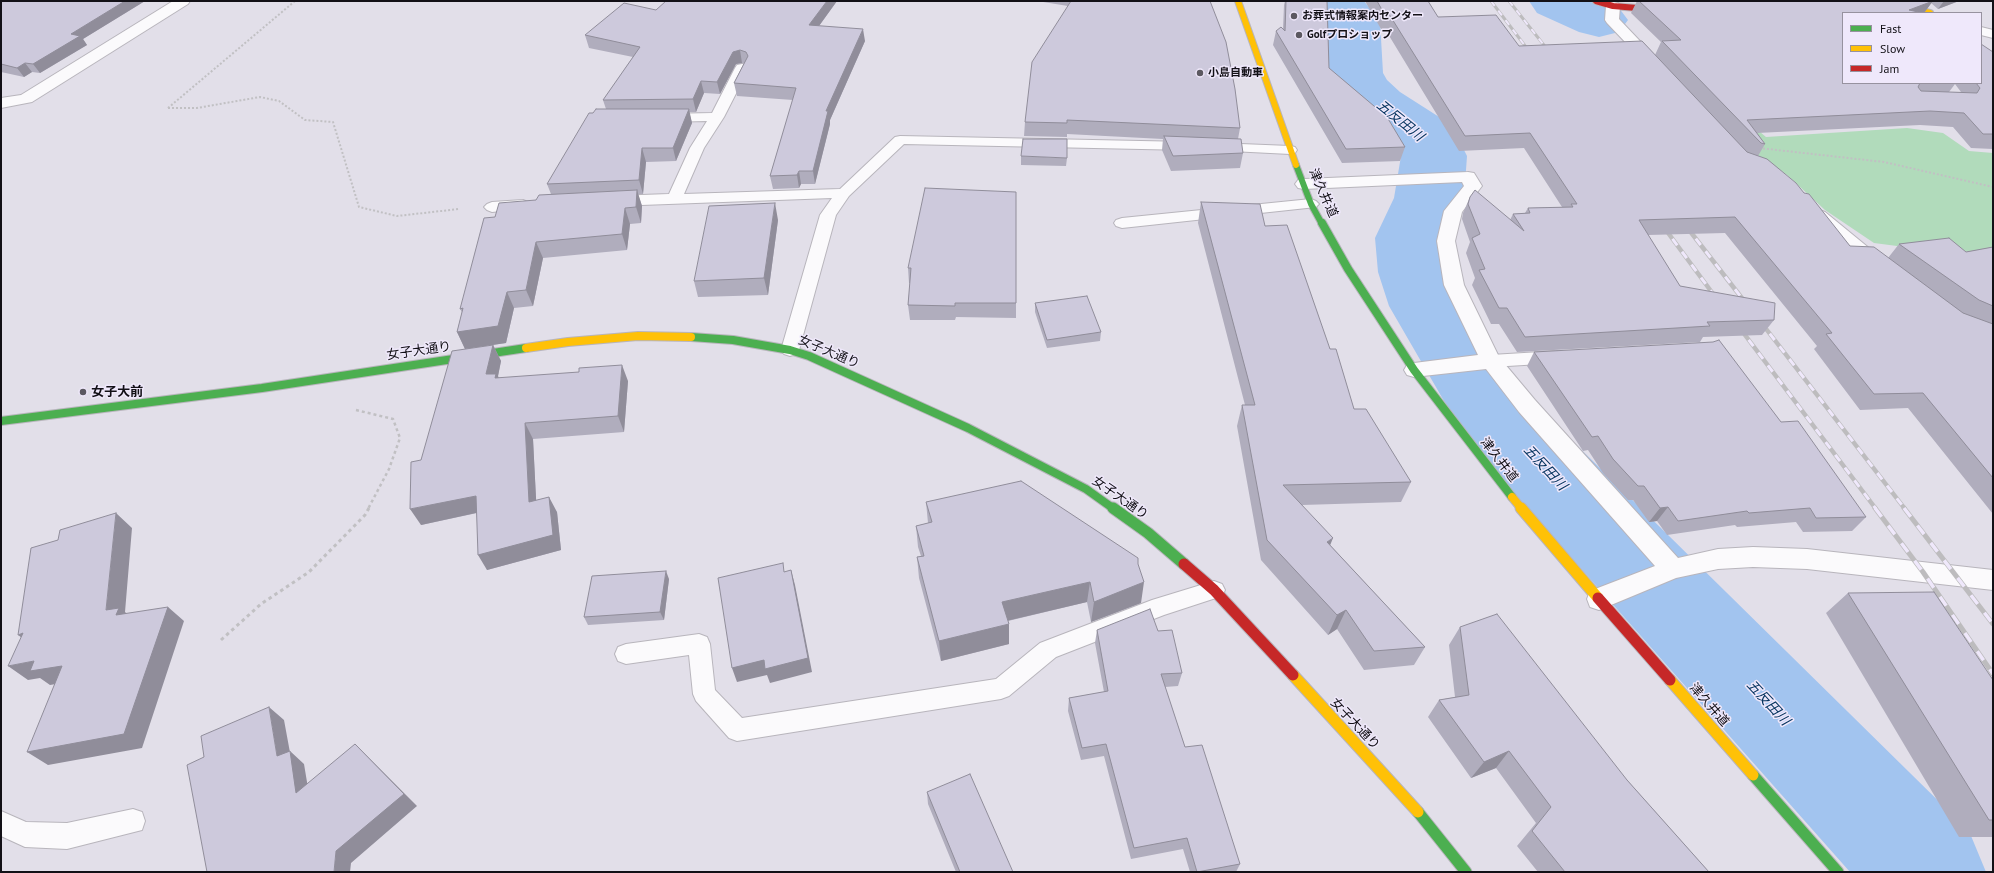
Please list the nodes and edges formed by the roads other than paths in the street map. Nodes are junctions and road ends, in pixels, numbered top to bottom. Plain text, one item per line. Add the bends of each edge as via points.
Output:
1 (183, 1) edge
2 (1238, 1) edge
3 (1918, 1) edge
4 (1604, 3) edge
5 (1889, 4) edge
6 (1676, 7) edge
7 (1925, 12) edge
8 (1933, 12) edge
9 (1982, 31) edge
10 (1993, 34) edge
11 (742, 68) edge
12 (1666, 77) edge
13 (1, 103) edge
14 (649, 118) edge
15 (717, 118) junction
16 (1290, 150) junction
17 (1304, 184) junction
18 (844, 193) junction
19 (675, 198) junction
20 (596, 202) edge
21 (540, 204) edge
22 (1311, 204) junction
23 (1806, 204) edge
24 (492, 207) road end
25 (1122, 223) dead end
26 (1892, 276) edge
27 (790, 350) junction
28 (1577, 356) edge
29 (1486, 361) junction
30 (1414, 370) junction
31 (1, 421) edge
32 (1668, 571) junction
33 (1993, 580) edge
34 (1214, 590) junction
35 (1607, 595) junction
36 (626, 654) dead end
37 (133, 821) dead end
38 (1, 823) edge
39 (1466, 872) edge
40 (1838, 872) edge

1 - 13 street via 26,99
2 - 16 street, 津久井道
3 - 8 street
4 - 6 street via 1637,8
4 - 12 street via 1612,20
5 - 7 street
9 - 10 street
11 - 15 lane
14 - 15 lane
15 - 19 lane via 696,148
16 - 17 street, 津久井道
16 - 18 lane via 1116,143 900,140
17 - 22 street, 津久井道
17 - 29 street via 1468,177 1473,186 1453,211 1446,241 1454,285
18 - 19 lane
18 - 27 lane via 828,215
19 - 20 lane
21 - 24 lane
22 - 25 lane
22 - 30 street, 津久井道 via 1348,269
23 - 26 street
27 - 31 street, 女子大通り via 733,340 691,337 638,336 568,342 262,388
27 - 34 street, 女子大通り via 810,356 968,428 1086,489 1148,533
28 - 29 lane
29 - 30 street
29 - 32 street via 1578,464
30 - 35 street, 津久井道 via 1491,472
32 - 33 street via 1718,559 1776,558 1807,559
32 - 35 street
34 - 36 lane via 1160,607 1048,650 1000,688 737,730 704,694 699,644
34 - 39 street, 女子大通り via 1410,803
35 - 40 street, 津久井道
37 - 38 lane via 67,836 25,834

